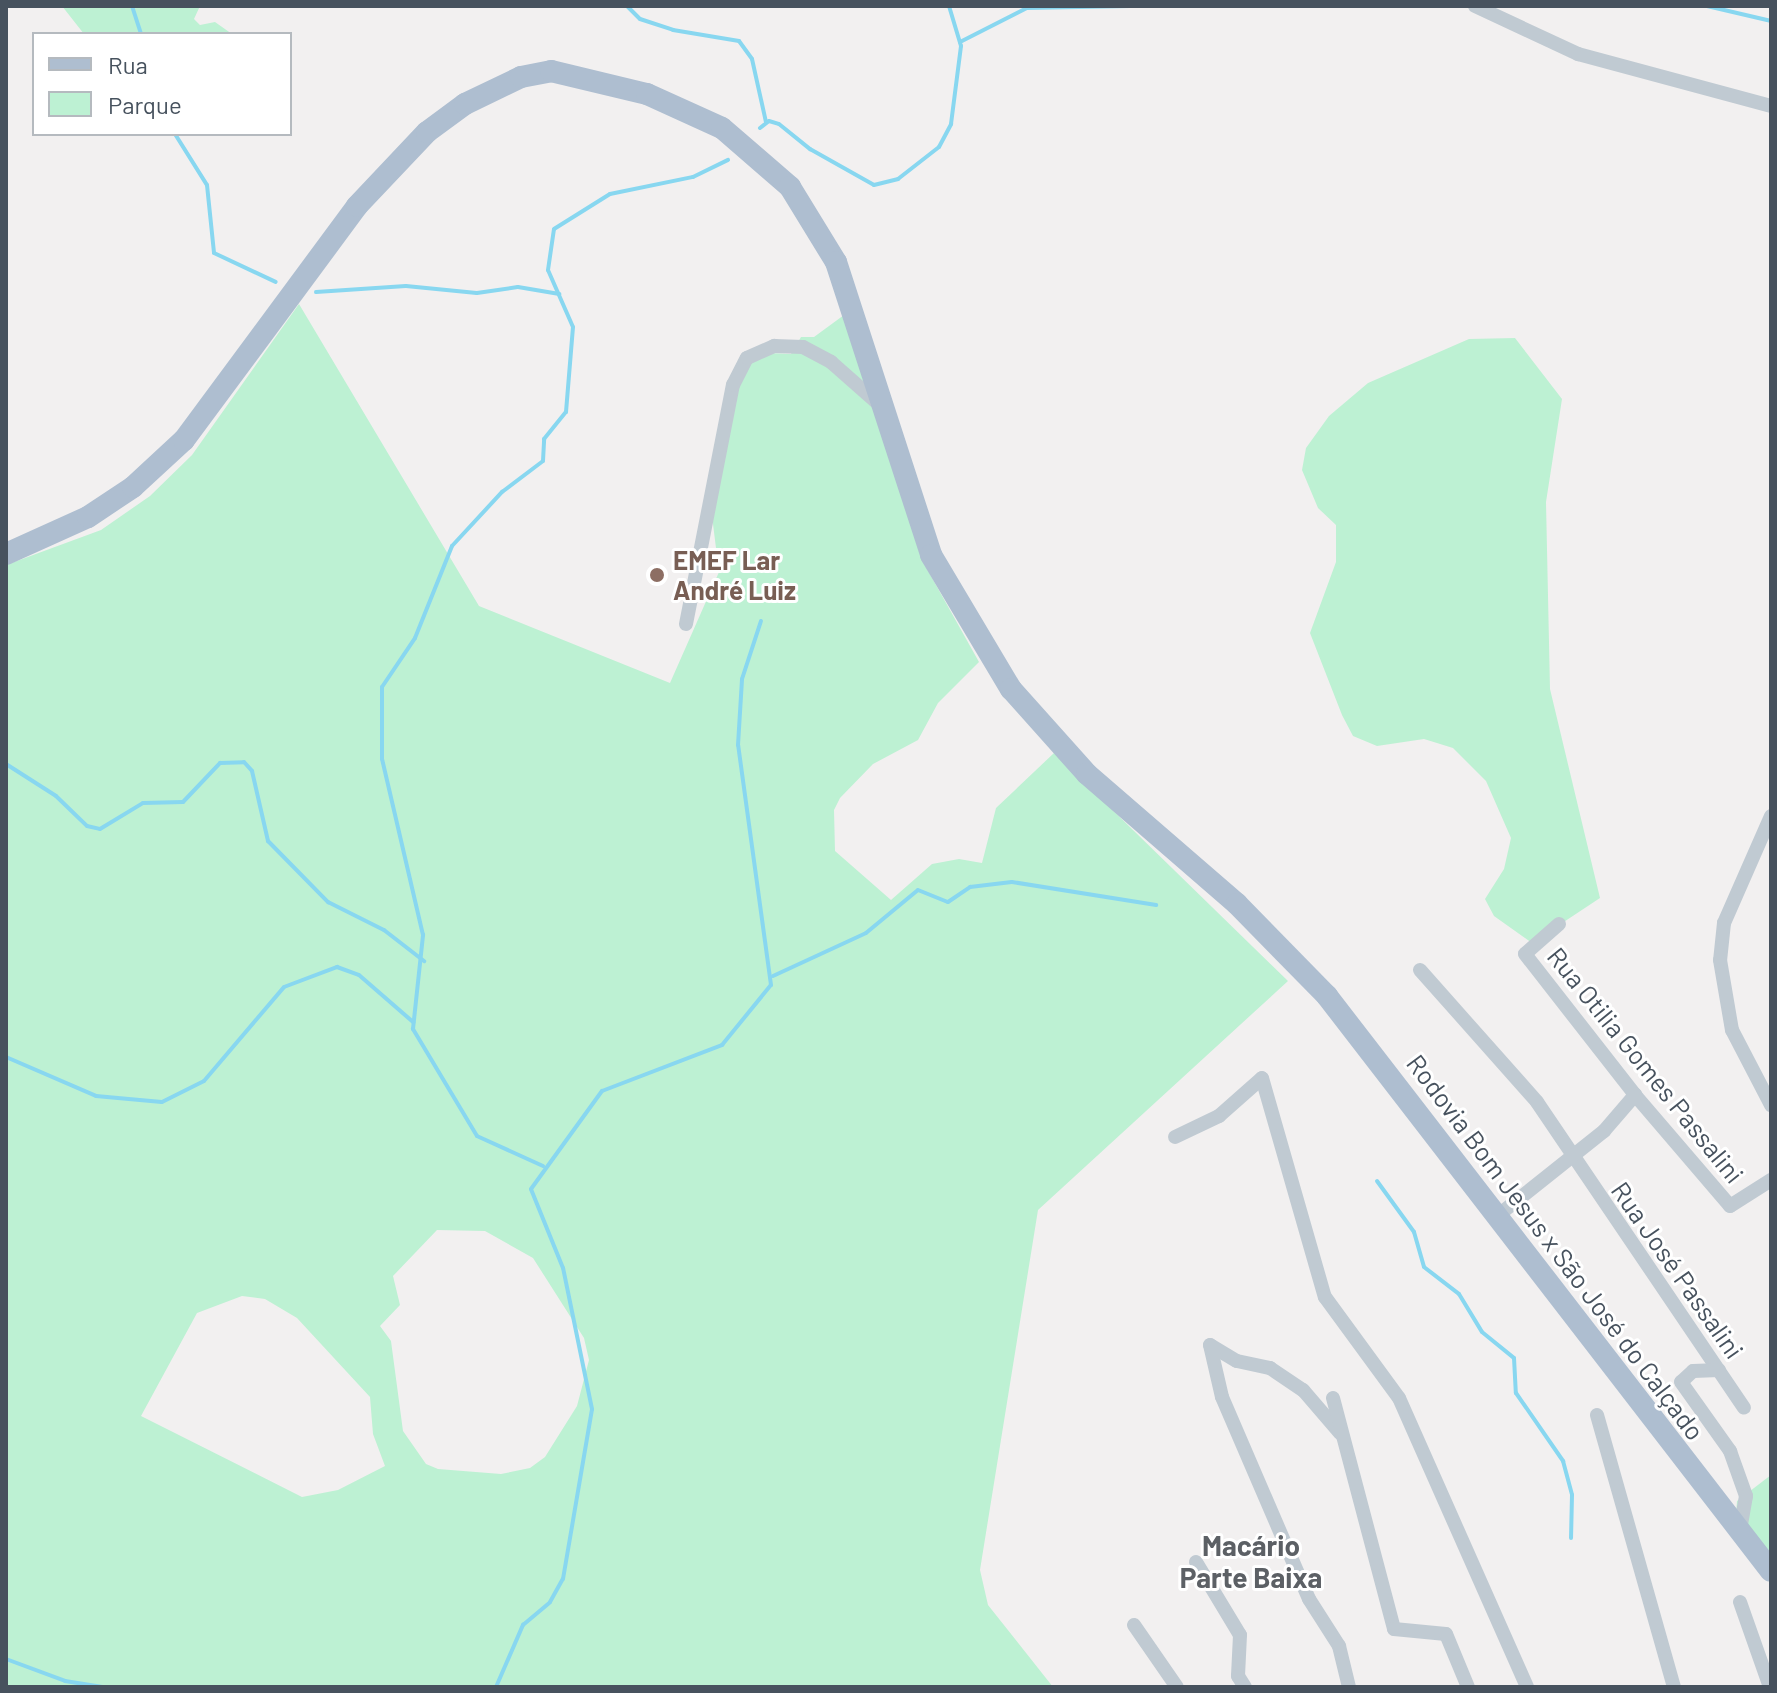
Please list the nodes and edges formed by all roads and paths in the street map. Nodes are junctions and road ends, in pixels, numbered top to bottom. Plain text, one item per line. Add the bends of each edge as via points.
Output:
1 (1475, 6) edge
2 (1771, 106) edge
3 (883, 408) junction
4 (6, 554) edge
5 (686, 624) dead end
6 (1771, 816) edge
7 (1559, 924) dead end
8 (1420, 970) dead end
9 (1635, 1095) junction
10 (1771, 1105) edge
11 (1175, 1137) dead end
12 (1571, 1159) junction
13 (1771, 1180) edge
14 (1496, 1217) junction
15 (1719, 1370) junction
16 (1333, 1398) dead end
17 (1744, 1408) dead end
18 (1597, 1415) dead end
19 (1341, 1434) junction
20 (1740, 1530) junction
21 (1196, 1562) dead end
22 (1771, 1571) edge
23 (1740, 1602) dead end
24 (1134, 1625) dead end
25 (1177, 1687) edge
26 (1245, 1687) edge
27 (1349, 1687) edge
28 (1468, 1687) edge
29 (1527, 1687) edge
30 (1674, 1687) edge
31 (1770, 1687) edge

1 - 2 street via 1578,54
3 - 4 main road, Rodovia Bom Jesus x São José do Calçado via 836,262 777,172 687,109 591,77 536,74 456,110 380,179 209,410 159,465 88,517
3 - 5 street via 831,362 803,347 774,346 747,358 733,385
3 - 14 main road, Rodovia Bom Jesus x São José do Calçado via 931,555 1011,689 1087,774 1293,959 1376,1056
6 - 10 street via 1724,923 1720,960 1732,1030
7 - 9 street, Rua Otilia Gomes Passalini via 1525,954
8 - 12 street, Rua José Passalini via 1537,1102
9 - 12 street
9 - 13 street, Rua Otilia Gomes Passalini via 1730,1206
11 - 29 street via 1219,1116 1262,1078 1325,1297 1399,1398
12 - 14 street
12 - 15 street, Rua José Passalini
14 - 20 main road, Rodovia Bom Jesus x São José do Calçado
15 - 17 street, Rua José Passalini
15 - 20 street via 1693,1371 1681,1382 1730,1451 1746,1496
16 - 19 street
18 - 30 street
19 - 27 street via 1303,1390 1270,1368 1237,1361 1210,1345 1236,1427 1309,1599 1339,1646
19 - 28 street via 1394,1629 1446,1634
20 - 22 main road, Rodovia Bom Jesus x São José do Calçado
21 - 26 street via 1240,1635 1238,1676
23 - 31 street
24 - 25 street

